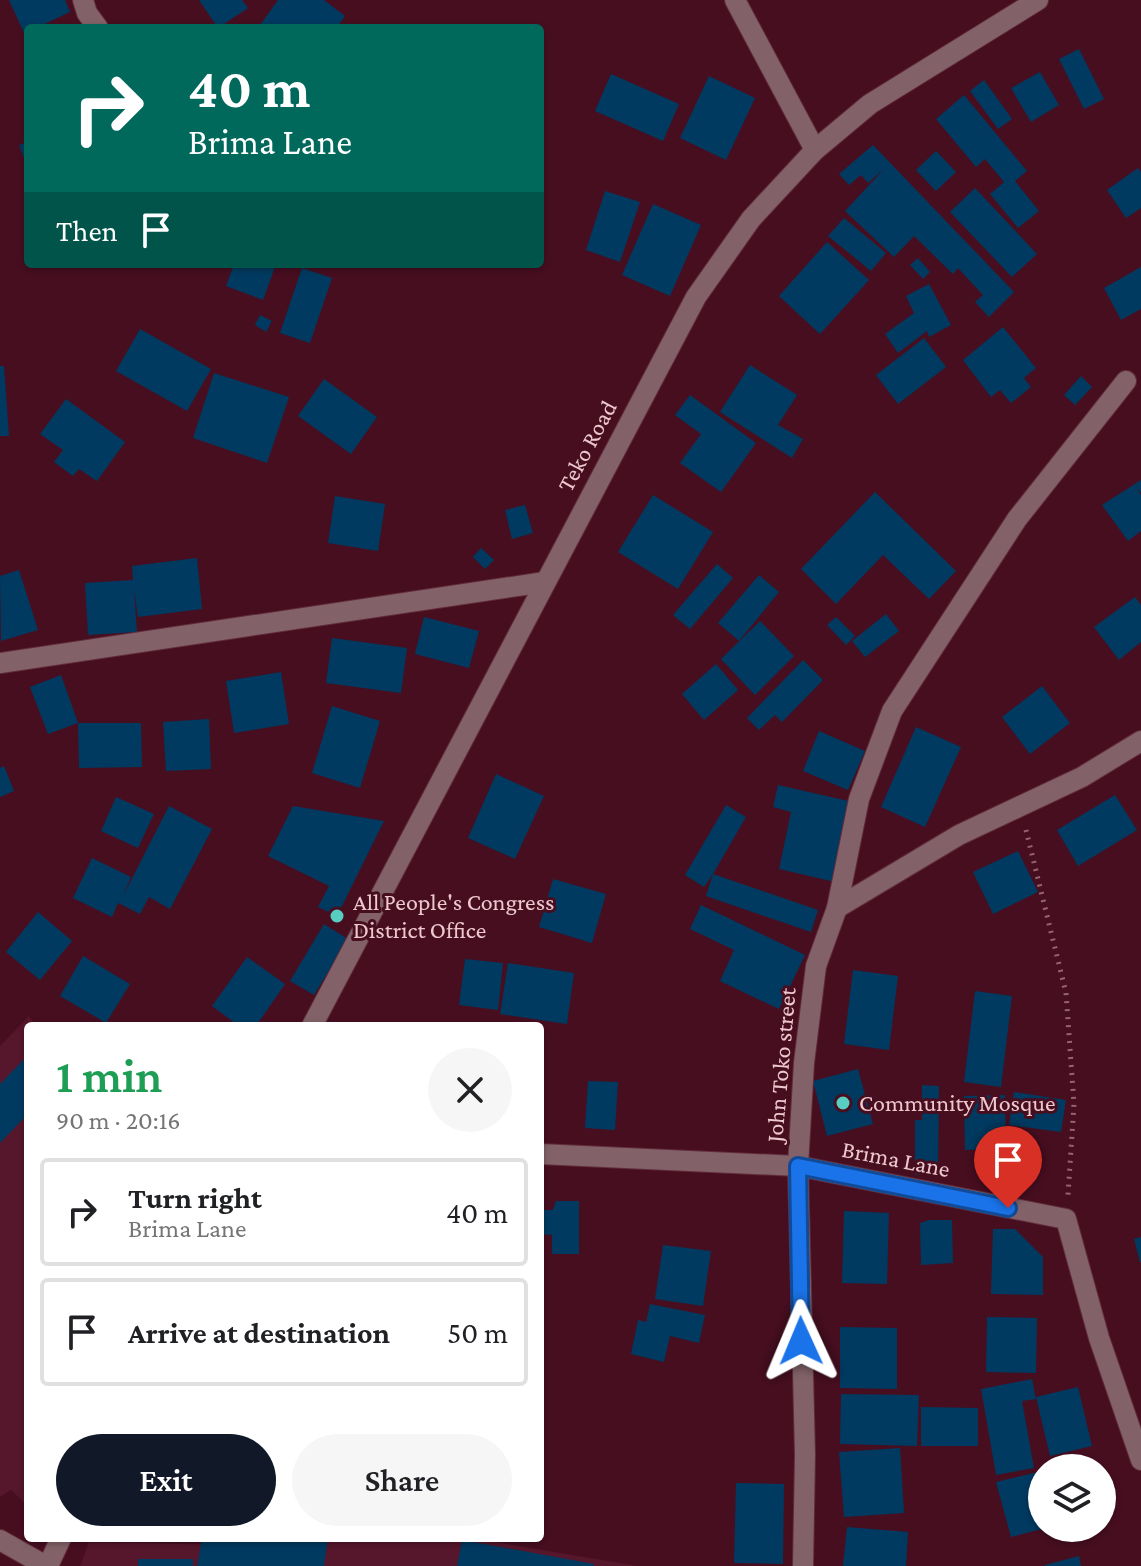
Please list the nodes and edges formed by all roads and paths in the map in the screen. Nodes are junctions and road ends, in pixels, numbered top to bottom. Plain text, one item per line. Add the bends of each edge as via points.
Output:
1 (83, 0) edge
2 (735, 0) edge
3 (1038, 0) edge
4 (95, 24) edge
5 (815, 150) junction
6 (1126, 381) dead end
7 (545, 582) junction
8 (0, 663) edge
9 (1141, 741) edge
10 (1020, 806) junction
11 (837, 908) junction
12 (314, 1022) edge
13 (544, 1154) edge
14 (798, 1166) junction
15 (1066, 1219) junction
16 (1141, 1460) edge
17 (0, 1540) edge
18 (59, 1542) edge
19 (47, 1566) edge
20 (803, 1566) edge

1 - 4 street
2 - 5 street
3 - 5 street, Teko Road via 870,104
5 - 7 street, Teko Road via 751,219 696,297
6 - 11 street, John Toko street via 1017,519 892,711 859,799
7 - 8 street
7 - 12 street, Teko Road
9 - 10 street
10 - 11 street via 959,835
10 - 15 path via 1066,993 1074,1104
11 - 14 street, John Toko street via 816,966
13 - 14 street, Brima Lane
14 - 15 street, Brima Lane
14 - 20 street, John Toko street
15 - 16 street
17 - 19 street
18 - 19 street

